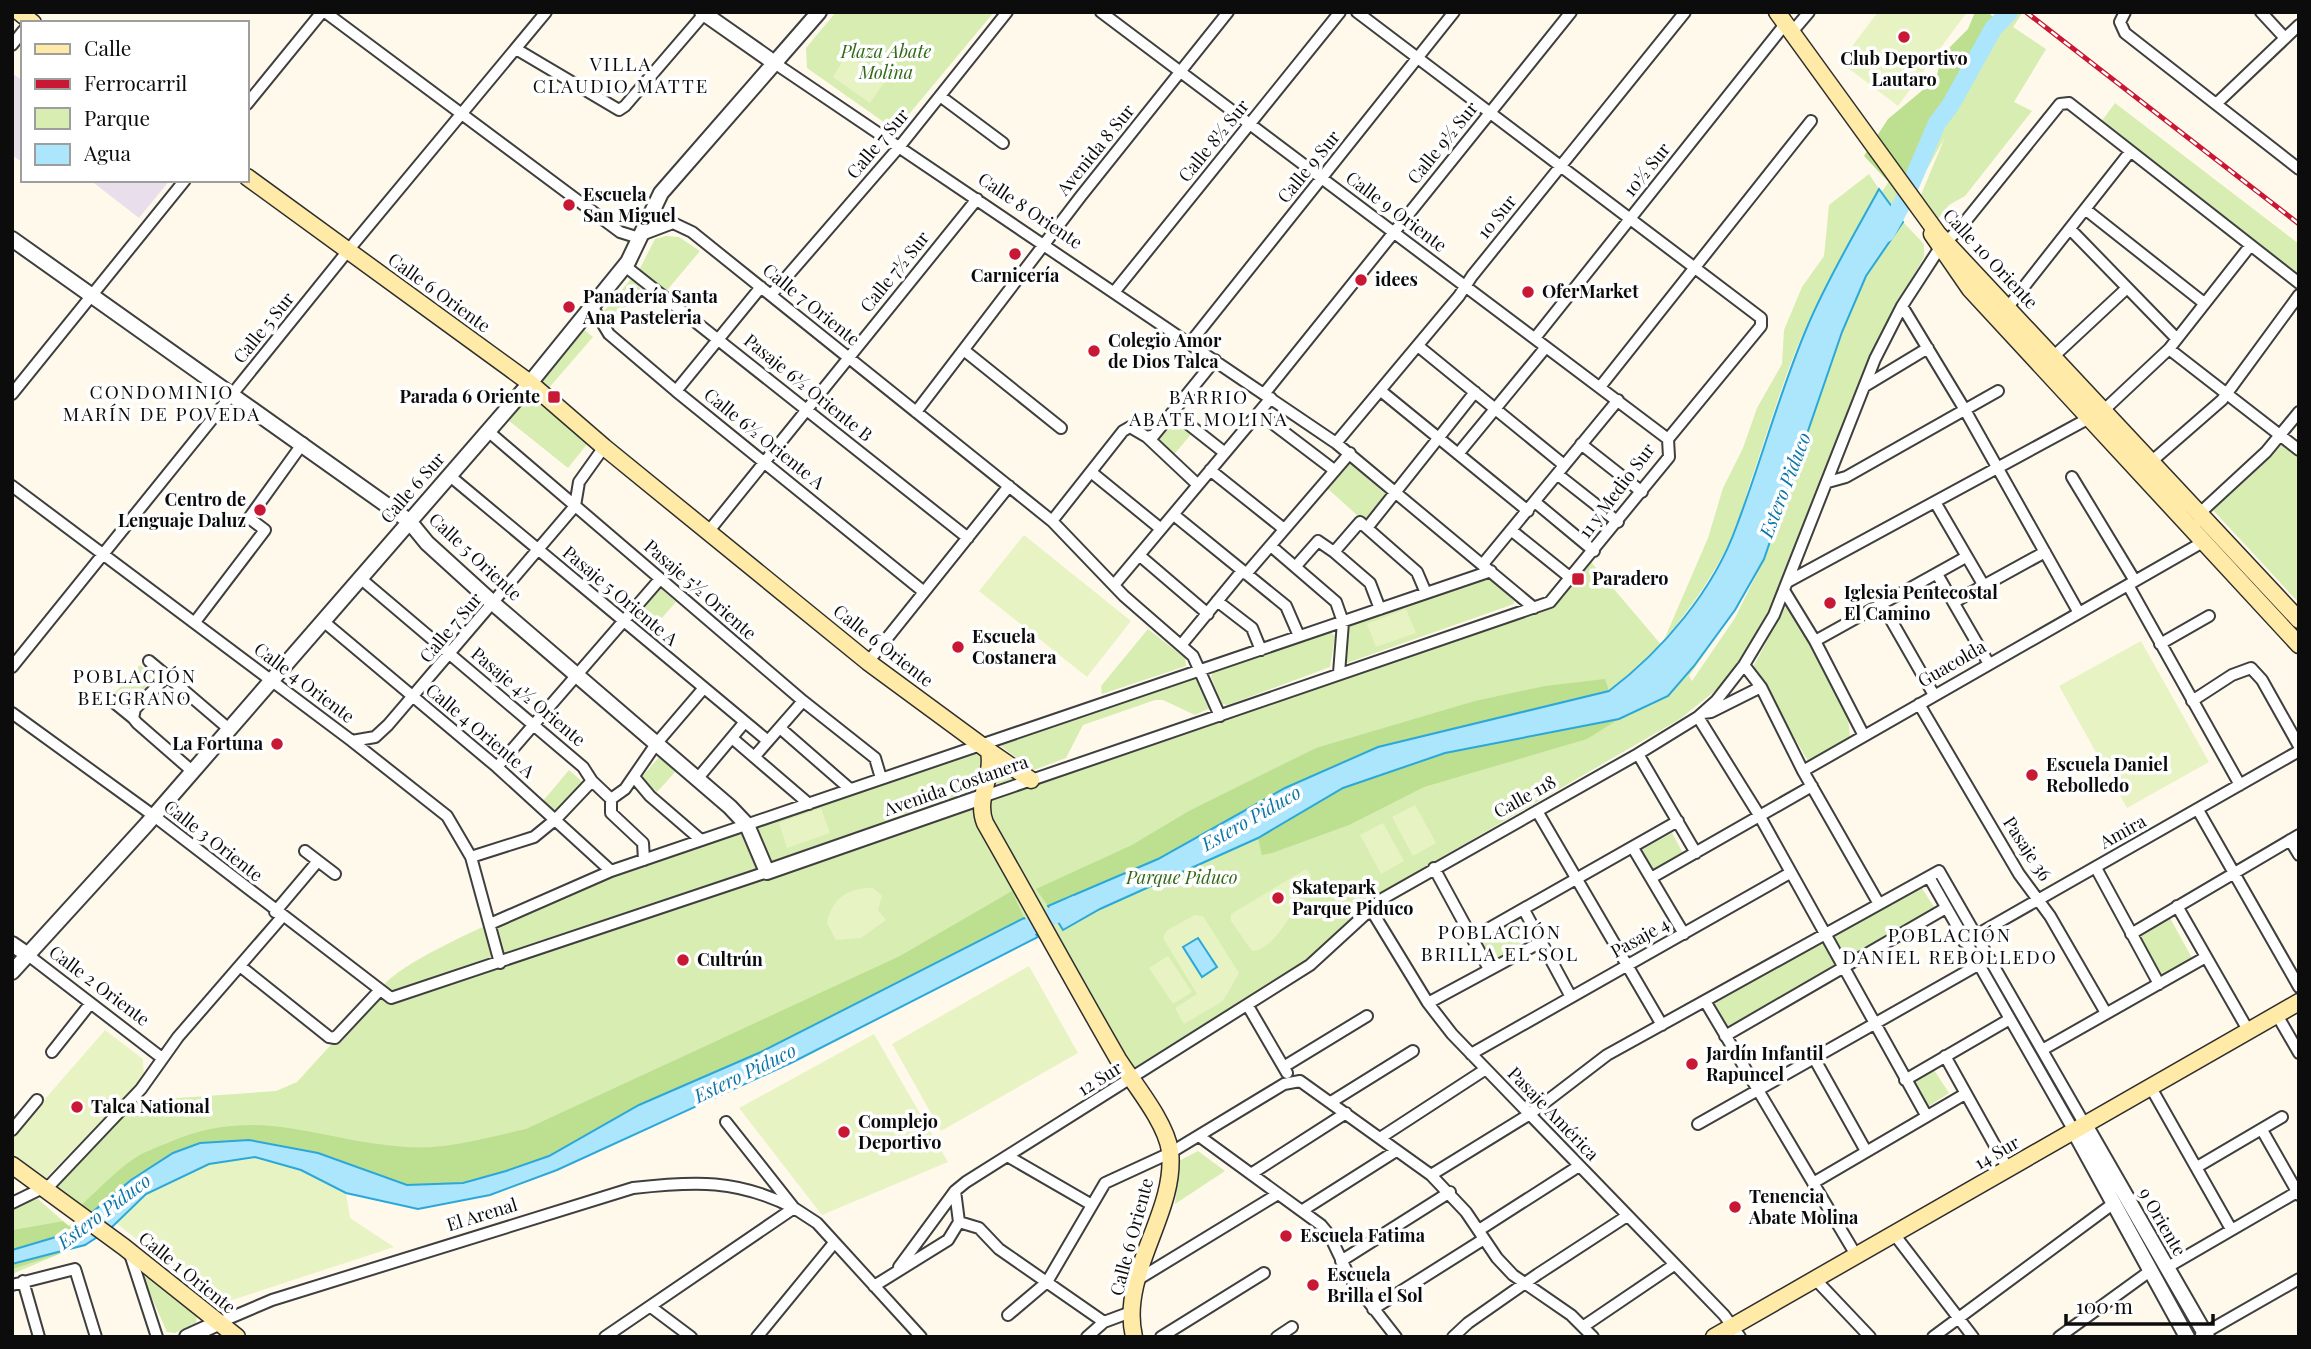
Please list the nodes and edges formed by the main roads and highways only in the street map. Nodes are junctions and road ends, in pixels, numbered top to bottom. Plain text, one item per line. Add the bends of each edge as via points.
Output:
1 (1785, 23) edge
2 (248, 178) edge
3 (1943, 245) junction
4 (2299, 620) edge
5 (2298, 642) edge
6 (984, 747) junction
7 (1031, 780) road end
8 (2299, 1002) edge
9 (12, 1165) edge
10 (1737, 1331) edge
11 (237, 1337) edge
12 (1134, 1337) edge
13 (1714, 1337) edge

1 - 3 main road, Calle 10 Oriente
2 - 6 main road, Calle 6 Oriente via 530,383 868,662
3 - 4 main road, Calle 10 Oriente via 2008,307
3 - 5 main road, Calle 10 Oriente via 1970,289
6 - 7 main road
6 - 12 main road, Calle 6 Oriente via 990,764 980,808 985,823 1164,1133 1170,1153 1167,1183 1137,1280 1131,1312
8 - 10 main road, 14 Sur via 1815,1279
9 - 11 main road, Calle 1 Oriente
10 - 13 main road, 14 Sur

